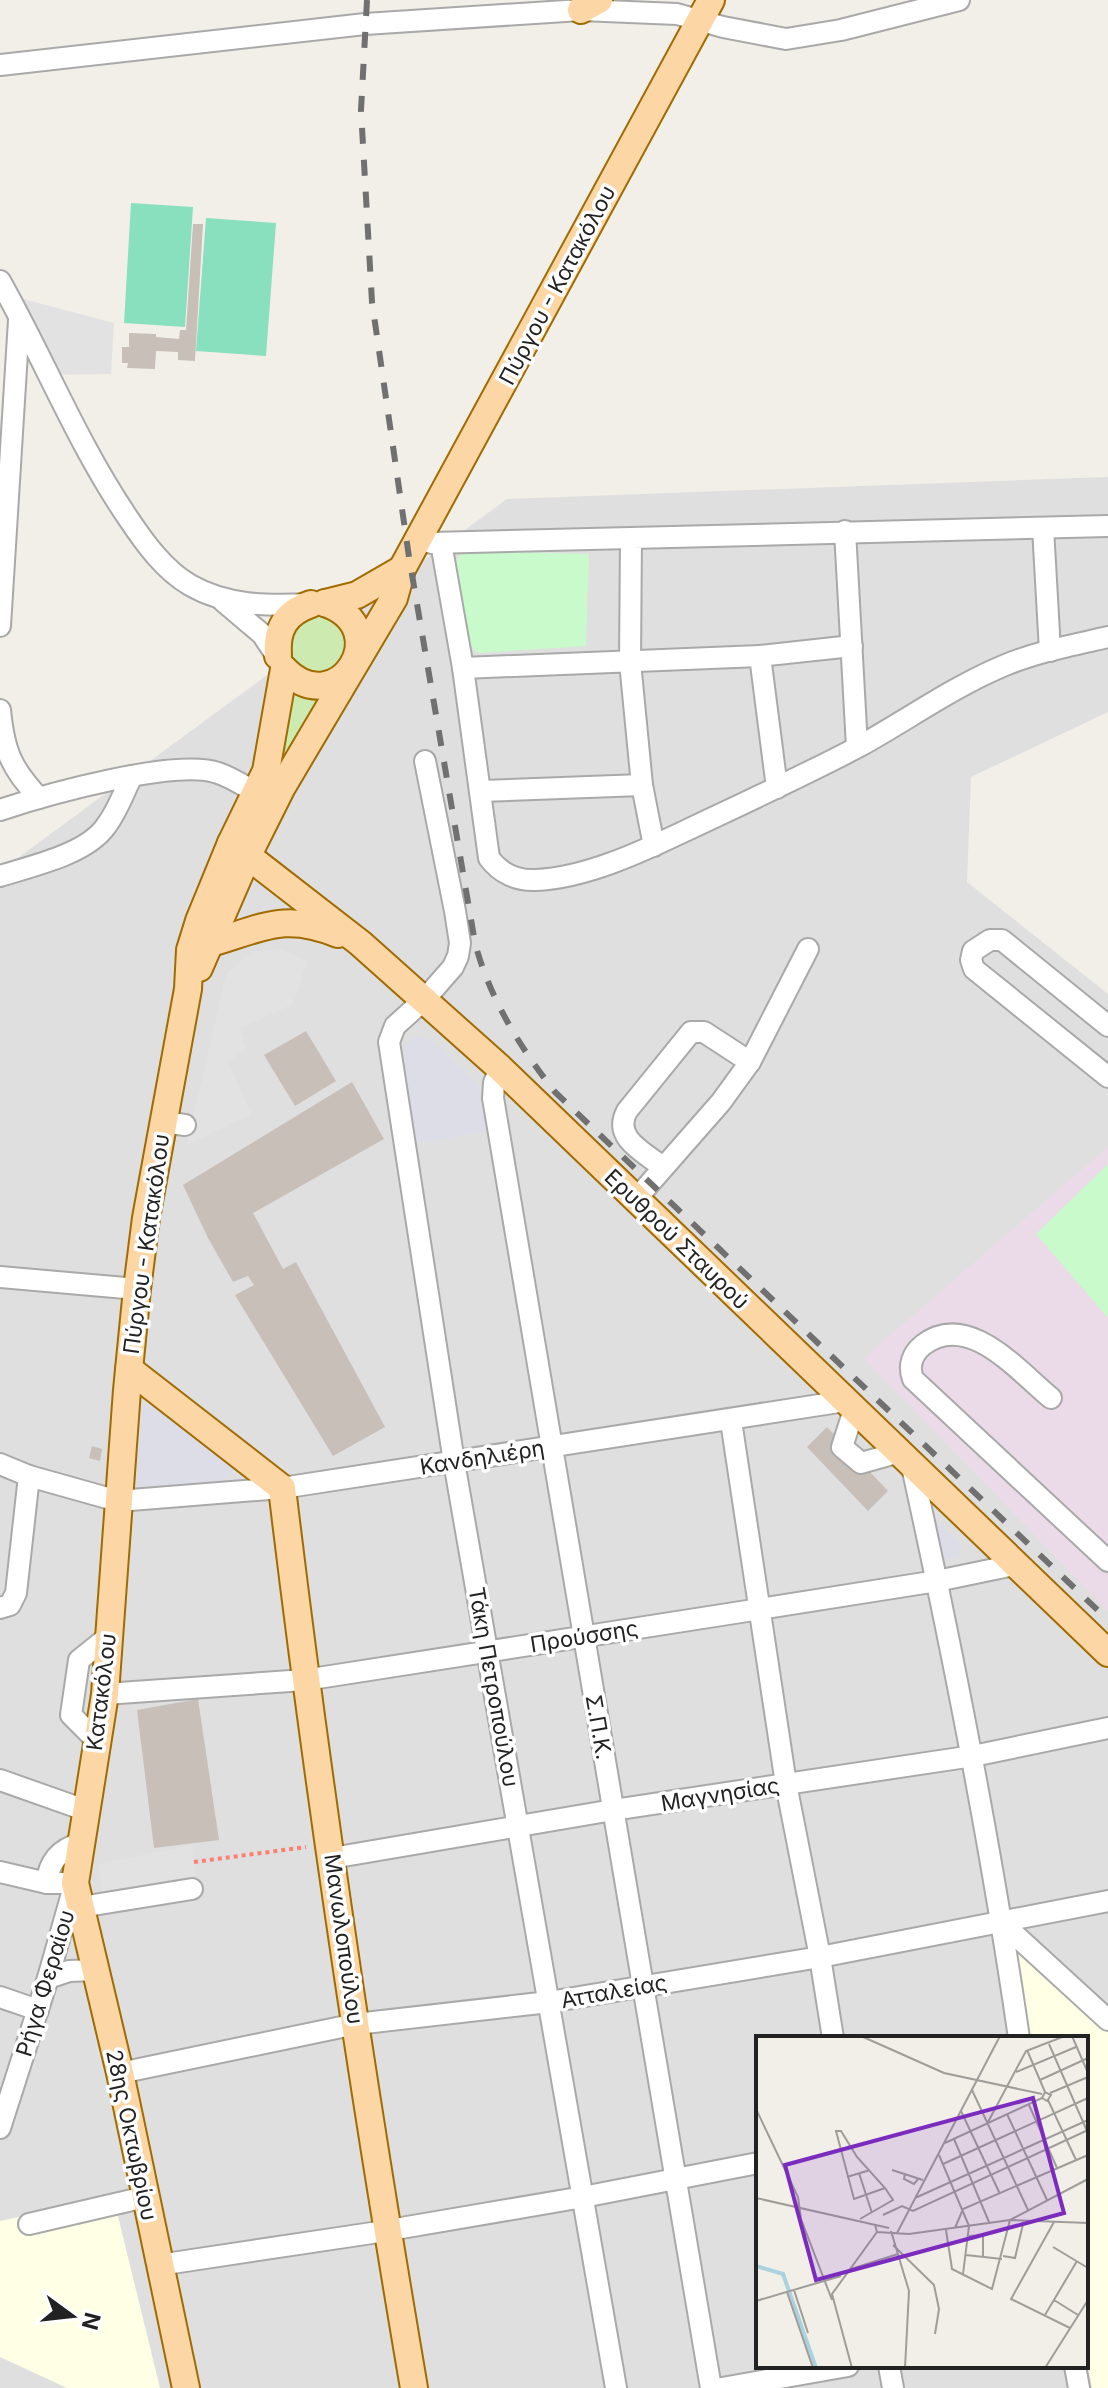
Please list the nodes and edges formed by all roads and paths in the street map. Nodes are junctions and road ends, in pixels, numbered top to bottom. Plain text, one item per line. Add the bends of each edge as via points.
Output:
1 (959, 0) edge
2 (590, 5) edge
3 (706, 10) edge
4 (0, 65) edge
5 (0, 281) edge
6 (19, 320) junction
7 (1108, 526) edge
8 (1043, 528) junction
9 (845, 531) junction
10 (631, 538) junction
11 (429, 543) junction
12 (402, 569) junction
13 (220, 598) junction
14 (318, 604) junction
15 (0, 626) edge
16 (1108, 637) edge
17 (852, 646) junction
18 (1050, 651) junction
19 (760, 656) junction
20 (281, 662) junction
21 (630, 662) junction
22 (354, 665) junction
23 (463, 668) junction
24 (0, 710) edge
25 (857, 747) junction
26 (425, 761) dead end
27 (132, 776) junction
28 (642, 785) junction
29 (777, 788) junction
30 (481, 791) junction
31 (257, 793) junction
32 (39, 798) junction
33 (0, 810) edge
34 (654, 846) junction
35 (240, 849) junction
36 (0, 876) edge
37 (211, 943) junction
38 (360, 943) junction
39 (808, 949) dead end
40 (188, 989) junction
41 (425, 999) junction
42 (1108, 1026) edge
43 (750, 1062) junction
44 (500, 1068) junction
45 (1108, 1077) edge
46 (663, 1167) junction
47 (636, 1199) junction
48 (0, 1277) edge
49 (137, 1289) junction
50 (129, 1369) junction
51 (1051, 1398) dead end
52 (850, 1406) junction
53 (731, 1421) junction
54 (552, 1446) junction
55 (905, 1457) junction
56 (454, 1462) junction
57 (0, 1464) edge
58 (29, 1476) junction
59 (282, 1488) junction
60 (118, 1501) junction
61 (1108, 1561) edge
62 (1014, 1565) junction
63 (937, 1581) junction
64 (0, 1608) edge
65 (760, 1609) junction
66 (584, 1635) junction
67 (109, 1636) junction
68 (487, 1651) junction
69 (1108, 1653) edge
70 (305, 1680) junction
71 (105, 1694) junction
72 (1108, 1728) edge
73 (97, 1741) junction
74 (973, 1756) junction
75 (0, 1780) edge
76 (786, 1784) junction
77 (85, 1810) junction
78 (613, 1810) junction
79 (518, 1826) junction
80 (80, 1844) junction
81 (322, 1852) junction
82 (194, 1862) dead end
83 (0, 1872) edge
84 (47, 1883) junction
85 (192, 1889) dead end
86 (78, 1895) junction
87 (1108, 1901) edge
88 (1002, 1923) junction
89 (820, 1957) junction
90 (97, 1970) junction
91 (48, 1978) junction
92 (643, 1986) junction
93 (0, 1997) edge
94 (549, 2002) junction
95 (38, 2010) junction
96 (1108, 2020) edge
97 (356, 2024) junction
98 (833, 2036) edge
99 (1019, 2036) edge
100 (120, 2073) junction
101 (0, 2128) edge
102 (756, 2163) edge
103 (676, 2179) junction
104 (145, 2197) junction
105 (583, 2197) junction
106 (29, 2224) dead end
107 (387, 2230) junction
108 (159, 2265) junction
109 (837, 2368) edge
110 (889, 2368) edge
111 (1075, 2368) edge
112 (186, 2388) edge
113 (414, 2388) edge
114 (616, 2388) edge
115 (711, 2388) edge
116 (722, 2388) edge
117 (893, 2388) edge
118 (1079, 2388) edge

1 - 3 street via 786,39 723,27
2 - 3 street via 677,14
2 - 4 street
3 - 11 main road, Πύργου - Κατακόλου
5 - 6 street
6 - 13 street via 135,528 169,569
6 - 15 street
7 - 8 street
8 - 9 street
8 - 18 street
9 - 10 street
9 - 17 street
10 - 11 street
10 - 21 street
11 - 12 main road, Πύργου - Κατακόλου
11 - 23 street
12 - 14 main road, Πύργου - Κατακόλου via 357,595
12 - 22 main road, Πύργου - Κατακόλου via 394,598
13 - 14 street via 270,606
13 - 20 street via 262,634
14 - 20 main road, Πύργου - Κατακόλου via 298,608 287,617 277,642
14 - 22 main road, Πύργου - Κατακόλου via 337,608 356,627 359,653
16 - 18 street
17 - 19 street
17 - 25 street
18 - 25 street via 961,686
19 - 21 street
19 - 29 street
20 - 22 main road, Πύργου - Κατακόλου via 294,679 320,686 346,676
20 - 31 main road, Πύργου - Κατακόλου via 266,771
21 - 23 street
21 - 28 street
22 - 35 main road, Πύργου - Κατακόλου
23 - 30 street
24 - 32 street via 8,755
25 - 29 street
26 - 41 street, Τάκη Πετροπούλου via 460,943 453,967
27 - 31 street via 217,772
27 - 32 street
27 - 36 street via 106,827 93,840
28 - 30 street
28 - 34 street
29 - 34 street
30 - 34 street via 489,858 508,875 533,881 555,878
31 - 35 main road, Πύργου - Κατακόλου
32 - 33 street
35 - 37 main road, Πύργου - Κατακόλου
35 - 38 main road, Ερυθρού Σταυρού
35 - 40 main road, Πύργου - Κατακόλου via 199,921 190,950
37 - 38 main road via 279,922 317,925
37 - 40 main road, Πύργου - Κατακόλου
38 - 41 main road, Ερυθρού Σταυρού
39 - 43 street
40 - 49 main road, Πύργου - Κατακόλου via 174,1123
41 - 44 main road, Ερυθρού Σταυρού
41 - 56 street, Τάκη Πετροπούλου via 395,1026 389,1042
42 - 45 street via 1002,940 990,940 973,951 974,969
43 - 46 street
43 - 46 street via 704,1032 691,1032 622,1123 625,1137
44 - 47 main road, Ερυθρού Σταυρού
44 - 54 street, Σ.Π.Κ. via 493,1098
46 - 47 street
47 - 52 main road, Ερυθρού Σταυρού
48 - 49 street
49 - 50 main road, Πύργου - Κατακόλου
50 - 59 main road
50 - 60 main road, Πύργου - Κατακόλου
51 - 61 street via 984,1343 956,1333 931,1340 910,1362 913,1379
52 - 53 street, Κανδηλιέρη
52 - 55 main road, Ερυθρού Σταυρού
53 - 54 street, Κανδηλιέρη
53 - 65 street
54 - 56 street, Κανδηλιέρη
54 - 66 street, Σ.Π.Κ.
55 - 62 main road, Ερυθρού Σταυρού
55 - 63 street
56 - 59 street, Κανδηλιέρη
56 - 68 street, Τάκη Πετροπούλου
57 - 58 street
58 - 60 street
58 - 64 street via 16,1593 10,1605
59 - 60 street, Κανδηλιέρη
59 - 70 main road, Μανωλοπούλου
60 - 67 main road, Κατακόλου
62 - 63 street, Προύσσης
62 - 69 main road, Ερυθρού Σταυρού
63 - 65 street, Προύσσης
63 - 74 street
65 - 66 street, Προύσσης
65 - 76 street
66 - 68 street, Προύσσης
66 - 78 street, Σ.Π.Κ.
67 - 71 main road, Κατακόλου
67 - 73 street via 79,1660 71,1715
68 - 70 street, Προύσσης
68 - 79 street, Τάκη Πετροπούλου
70 - 71 street, Προύσσης
70 - 81 main road, Μανωλοπούλου
71 - 73 main road, Κατακόλου
72 - 74 street, Μαγνησίας
73 - 77 main road, Κατακόλου
74 - 76 street, Μαγνησίας
74 - 88 street
75 - 77 street
76 - 78 street, Μαγνησίας
76 - 89 street
77 - 80 main road, Κατακόλου
78 - 79 street, Μαγνησίας
78 - 92 street, Σ.Π.Κ.
79 - 81 street, Μαγνησίας
79 - 94 street, Τάκη Πετροπούλου
80 - 84 street via 64,1848 48,1870
80 - 86 main road, Κατακόλου
81 - 82 path
81 - 97 main road, Μανωλοπούλου
83 - 84 street
84 - 86 street
85 - 86 street
86 - 90 main road, 28ης Οκτωβρίου
86 - 91 street, Ρήγα Φεραίου
87 - 88 street, Ατταλείας
88 - 89 street, Ατταλείας
88 - 96 street
88 - 99 street
89 - 92 street, Ατταλείας
89 - 98 street
90 - 91 street
90 - 100 main road, 28ης Οκτωβρίου
91 - 95 street, Ρήγα Φεραίου
92 - 94 street, Ατταλείας
92 - 103 street, Σ.Π.Κ.
93 - 95 street
94 - 97 street, Ατταλείας
94 - 105 street, Τάκη Πετροπούλου
95 - 101 street, Ρήγα Φεραίου
97 - 100 street, Ατταλείας
97 - 107 main road, Μανωλοπούλου
100 - 104 main road, 28ης Οκτωβρίου
102 - 103 street
103 - 105 street
103 - 115 street, Σ.Π.Κ.
104 - 106 street
104 - 108 main road, 28ης Οκτωβρίου
105 - 107 street
105 - 114 street, Τάκη Πετροπούλου
107 - 108 street
107 - 113 main road, Μανωλοπούλου
108 - 112 main road, 28ης Οκτωβρίου
109 - 116 street
110 - 117 street
111 - 118 street

